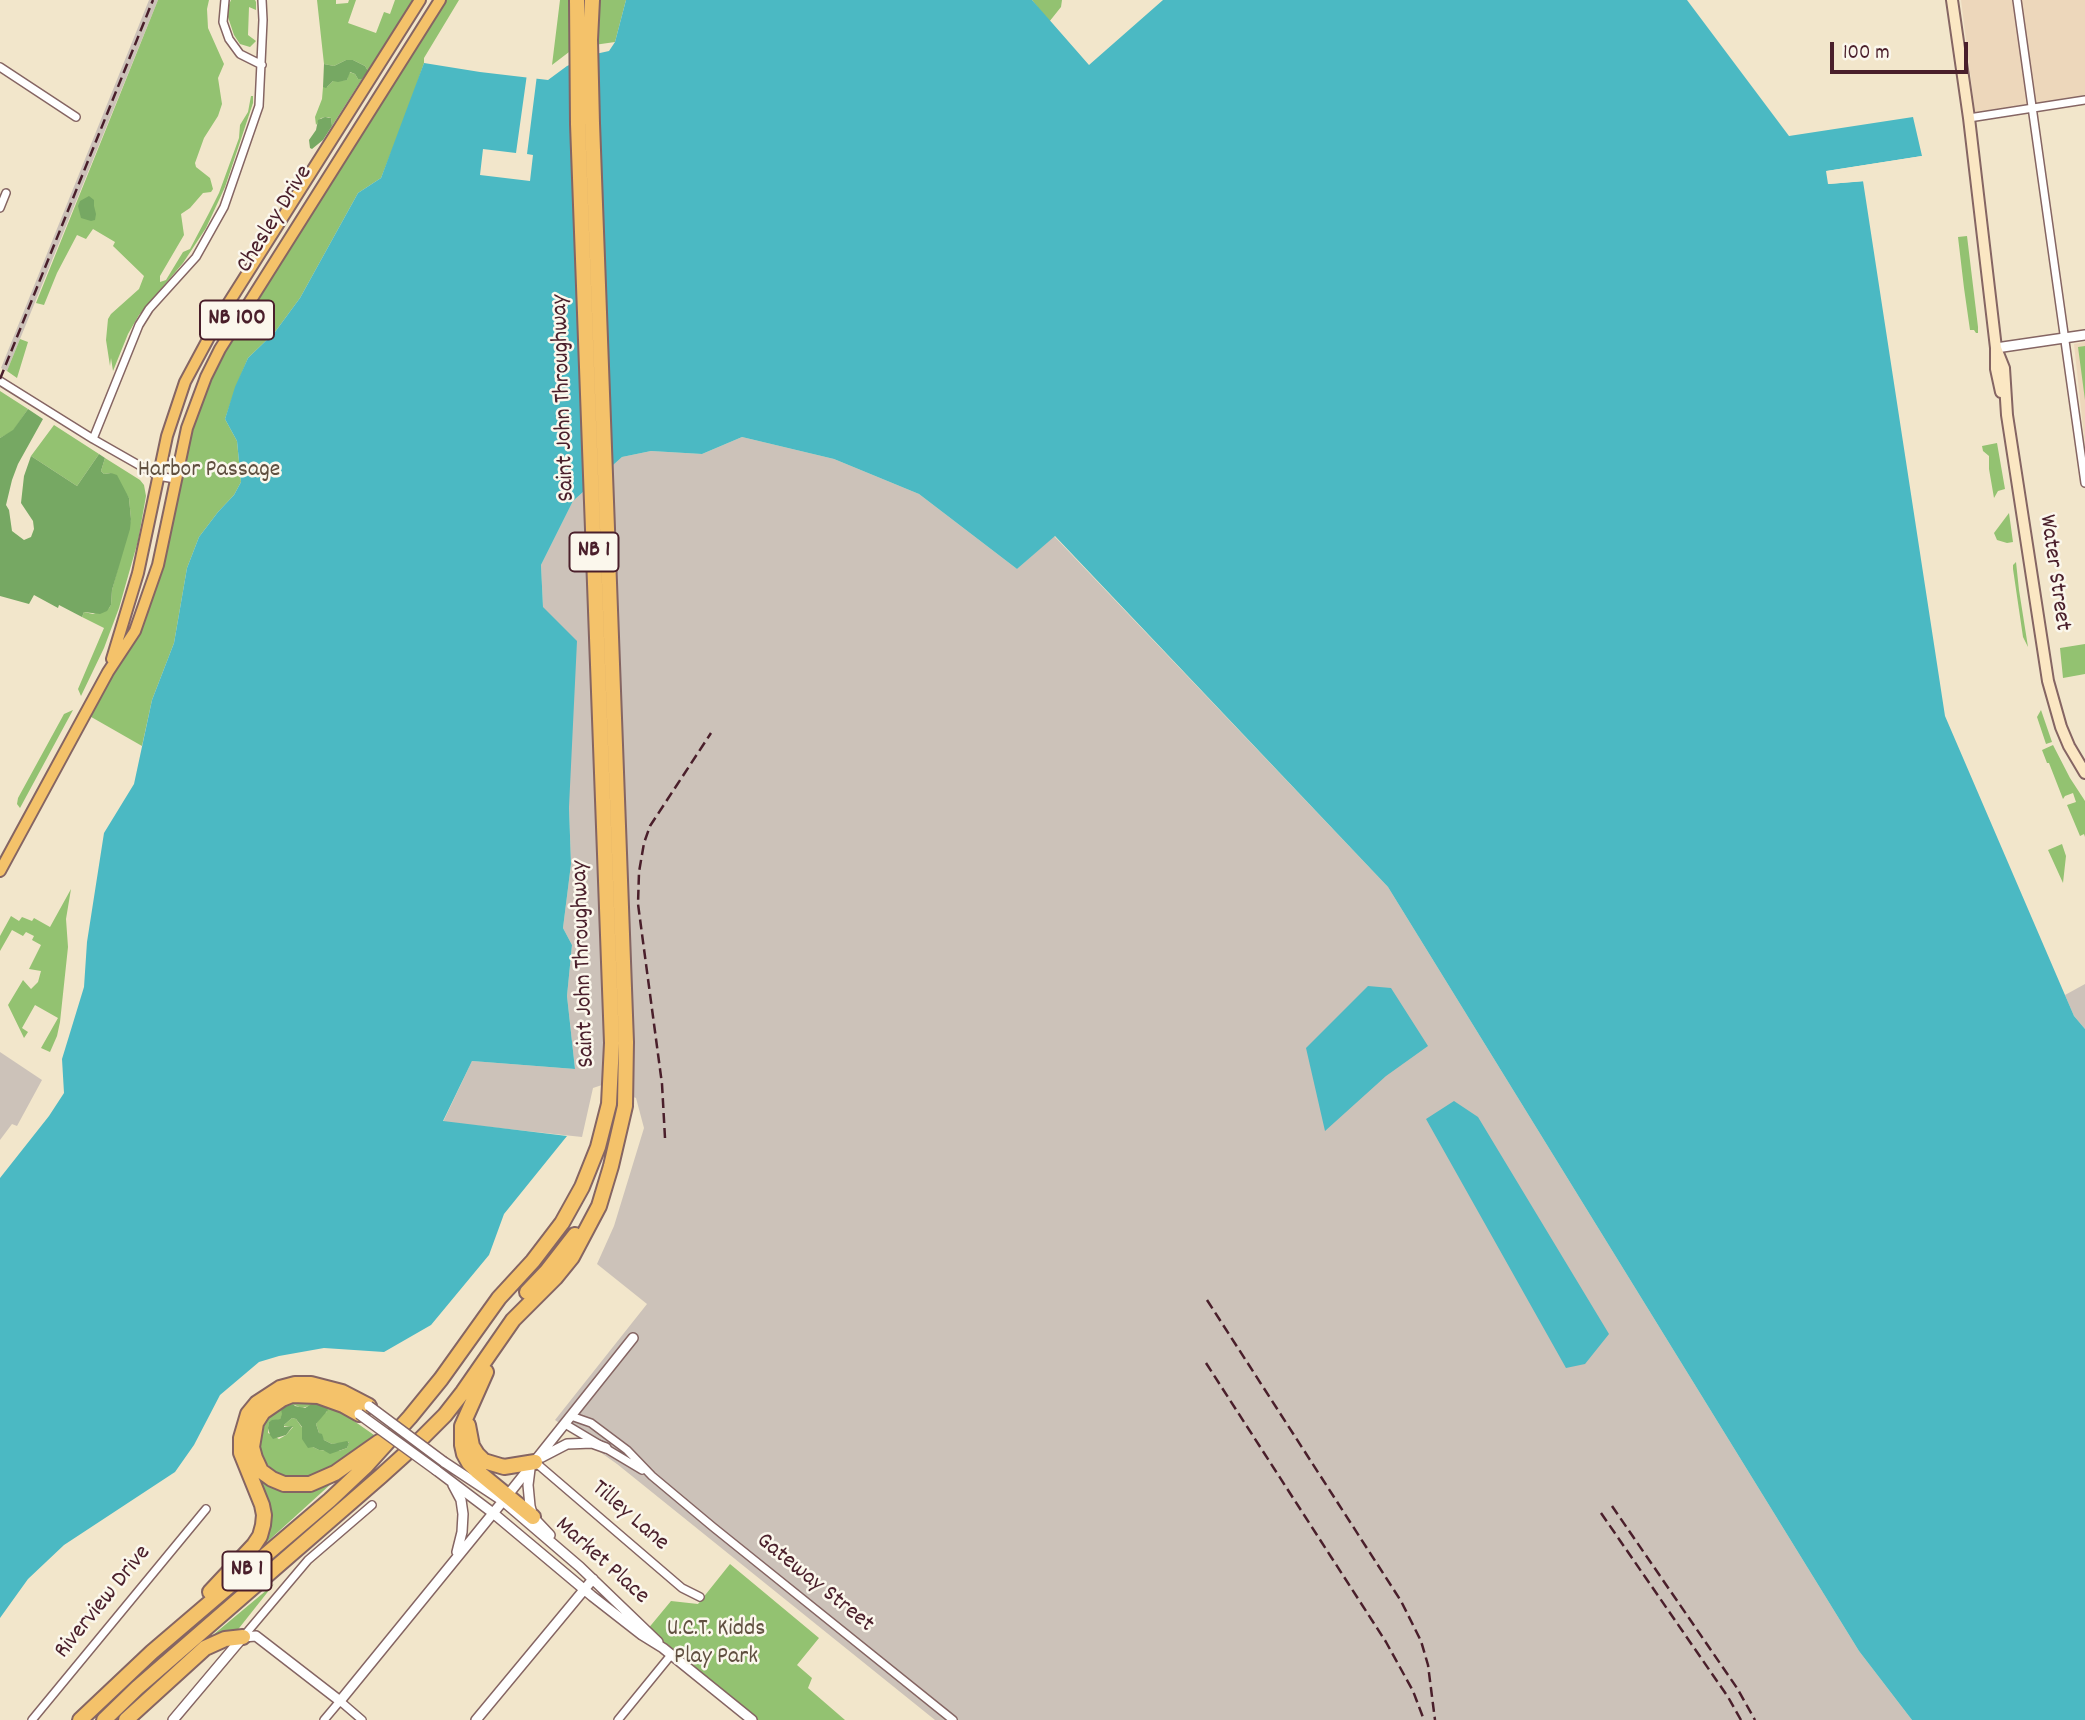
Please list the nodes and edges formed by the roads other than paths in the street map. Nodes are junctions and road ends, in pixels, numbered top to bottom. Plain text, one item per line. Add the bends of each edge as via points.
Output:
1 (225, 0) edge
2 (262, 0) edge
3 (420, 0) edge
4 (440, 0) edge
5 (577, 0) edge
6 (1952, 0) edge
7 (2017, 0) edge
8 (592, 4) edge
9 (262, 65) junction
10 (0, 66) edge
11 (2085, 100) edge
12 (2033, 108) junction
13 (76, 117) dead end
14 (1969, 118) junction
15 (6, 193) dead end
16 (0, 208) edge
17 (221, 315) junction
18 (236, 323) junction
19 (2085, 335) edge
20 (2064, 338) junction
21 (1996, 348) junction
22 (0, 381) edge
23 (93, 439) junction
24 (158, 476) junction
25 (175, 480) junction
26 (2085, 483) edge
27 (108, 672) junction
28 (2085, 773) edge
29 (0, 871) edge
30 (611, 1166) junction
31 (555, 1278) junction
32 (633, 1338) dead end
33 (364, 1410) junction
34 (468, 1411) junction
35 (410, 1417) junction
36 (568, 1420) junction
37 (606, 1448) junction
38 (532, 1465) junction
39 (381, 1476) junction
40 (652, 1476) junction
41 (450, 1481) junction
42 (505, 1498) junction
43 (372, 1505) dead end
44 (206, 1509) dead end
45 (493, 1513) junction
46 (533, 1517) junction
47 (455, 1557) junction
48 (580, 1567) junction
49 (593, 1579) junction
50 (584, 1589) junction
51 (700, 1597) dead end
52 (243, 1637) junction
53 (152, 1652) junction
54 (667, 1652) junction
55 (340, 1701) junction
56 (32, 1720) edge
57 (80, 1720) edge
58 (103, 1720) edge
59 (126, 1720) edge
60 (173, 1720) edge
61 (324, 1720) edge
62 (362, 1720) edge
63 (476, 1720) edge
64 (618, 1720) edge
65 (752, 1720) edge
66 (953, 1720) edge

1 - 9 street via 223,22 229,39 240,54
2 - 9 street
3 - 17 main road, Chesley Drive / NB 100
4 - 18 main road, Chesley Drive / NB 100
5 - 35 highway, Saint John Throughway / NB 1 via 612,1043 609,1104 582,1188 562,1223
6 - 14 main road, Water Street
7 - 12 street
8 - 30 highway, Saint John Throughway / NB 1 via 592,123 627,1074 625,1107
9 - 23 street via 256,118 224,207 196,257 139,325
10 - 13 street
11 - 12 street
12 - 14 street
12 - 20 street
14 - 21 main road, Water Street
15 - 16 street
17 - 18 main road
17 - 24 main road, Chesley Drive / NB 100 via 185,382
18 - 25 main road, Chesley Drive / NB 100 via 202,386
19 - 20 street
20 - 21 street
20 - 26 street
21 - 28 main road, Water Street via 2048,681 2061,727
22 - 23 street
23 - 24 street
24 - 25 street
24 - 27 main road, Chesley Drive / NB 100 via 138,573
25 - 27 main road, Chesley Drive / NB 100 via 148,598 135,631
27 - 29 main road, Chesley Drive / NB 100
30 - 31 highway, Saint John Throughway / NB 1 via 586,1232
30 - 39 highway, Saint John Throughway / NB 1 via 568,1245 506,1315 440,1408
31 - 34 highway via 496,1353
31 - 39 highway, Saint John Throughway / NB 1 via 513,1320 444,1415
32 - 36 street
33 - 35 highway via 318,1396 282,1399 256,1423 254,1458 272,1479 310,1484 355,1460
33 - 41 street, Market Place, bridge
33 - 42 street, Market Place, bridge
33 - 53 highway via 342,1392 311,1384 280,1388 257,1403 243,1426 241,1453 264,1515 260,1536
34 - 38 highway via 472,1446 484,1461 504,1467
34 - 42 highway via 461,1436 464,1454
35 - 53 highway, Saint John Throughway / NB 1 via 330,1500
36 - 37 street, Gateway Street
36 - 38 street
36 - 40 street, Gateway Street via 591,1423
37 - 38 street via 567,1444
37 - 40 street, Gateway Street
38 - 42 street
38 - 46 street via 528,1496
38 - 51 street, Tilley Lane via 682,1588
39 - 58 highway, Saint John Throughway / NB 1
40 - 66 street, Gateway Street
41 - 45 street, Market Place
41 - 47 street via 463,1514
42 - 45 street
42 - 46 highway
42 - 48 street, Market Place
43 - 52 street via 308,1560
44 - 56 street, Riverview Drive
45 - 47 street
45 - 50 street, Market Place
46 - 48 street
47 - 55 street
48 - 49 street, Market Place
49 - 50 street
49 - 54 street, Market Place
50 - 54 street, Market Place
50 - 63 street
52 - 55 street via 256,1636
52 - 59 highway via 205,1648
52 - 60 street
53 - 57 highway, Saint John Throughway / NB 1
54 - 64 street
54 - 65 street
55 - 61 street
55 - 62 street

